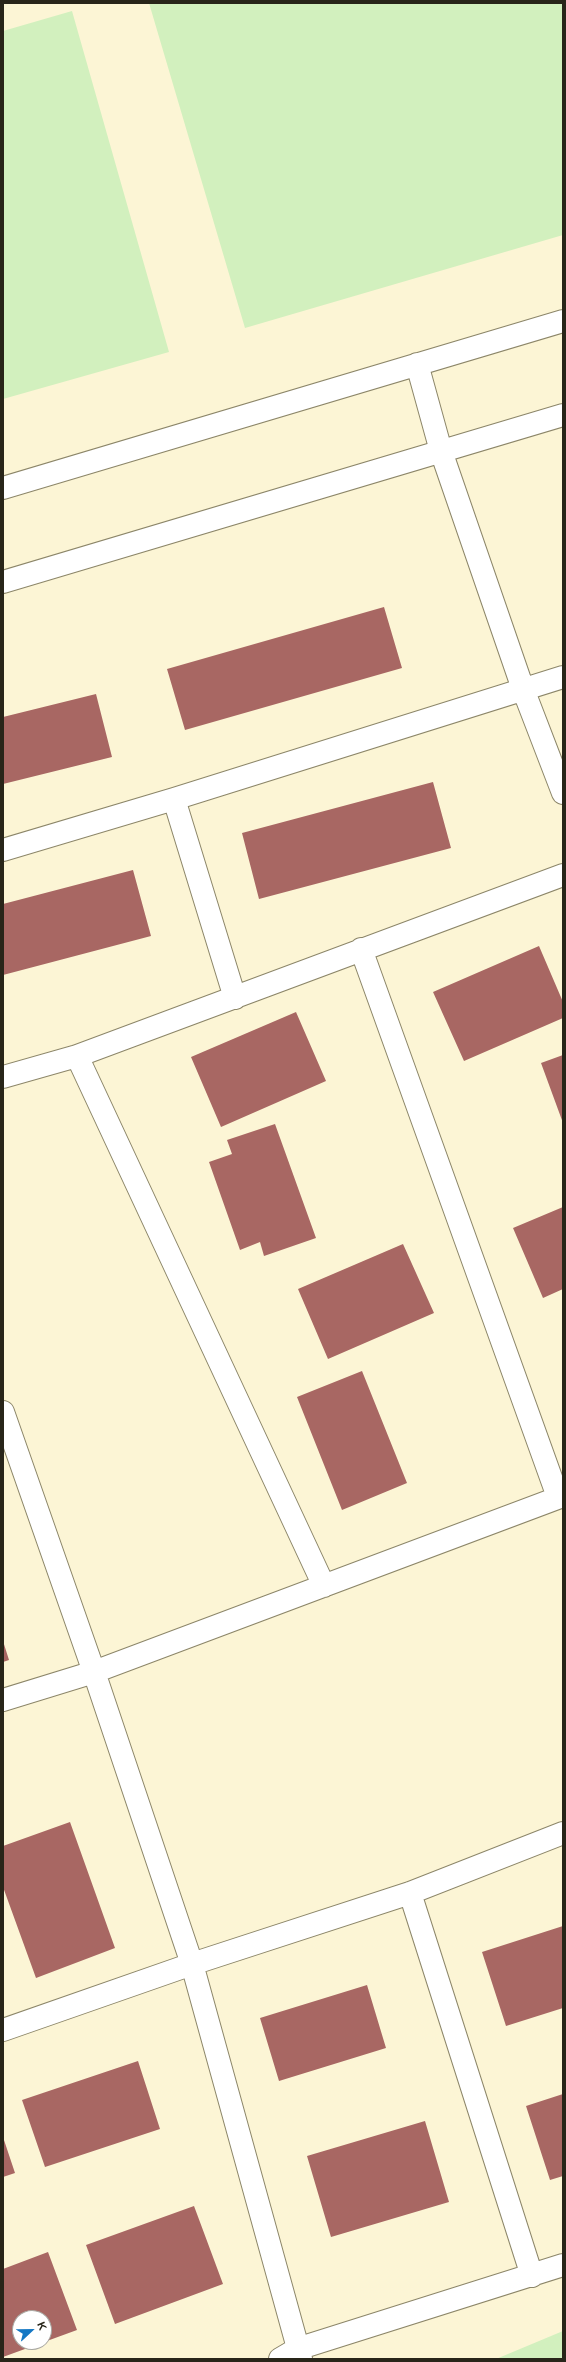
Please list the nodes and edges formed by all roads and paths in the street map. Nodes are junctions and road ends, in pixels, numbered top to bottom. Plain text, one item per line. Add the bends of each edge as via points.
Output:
1 (563, 321) edge
2 (417, 364) junction
3 (563, 415) edge
4 (441, 451) junction
5 (3, 488) edge
6 (3, 582) edge
7 (563, 677) edge
8 (523, 689) junction
9 (563, 793) edge
10 (174, 799) junction
11 (3, 850) edge
12 (563, 875) edge
13 (361, 948) junction
14 (235, 998) junction
15 (77, 1056) junction
16 (3, 1077) edge
17 (3, 1412) edge
18 (561, 1496) edge
19 (324, 1586) junction
20 (94, 1672) junction
21 (3, 1700) edge
22 (563, 1833) edge
23 (410, 1893) junction
24 (192, 1964) junction
25 (3, 2030) edge
26 (563, 2265) edge
27 (532, 2276) junction
28 (293, 2356) edge

1 - 2 street
2 - 4 street
2 - 5 street
3 - 4 street
4 - 6 street
4 - 8 street
7 - 8 street
8 - 9 street
8 - 10 street
10 - 11 street
10 - 14 street
12 - 13 street
13 - 14 street
13 - 18 street
14 - 15 street
15 - 16 street
15 - 19 street
17 - 20 street
18 - 19 street
19 - 20 street
20 - 21 street
20 - 24 street
22 - 23 street
23 - 24 street
23 - 27 street
24 - 25 street
24 - 28 street
26 - 27 street
27 - 28 street

